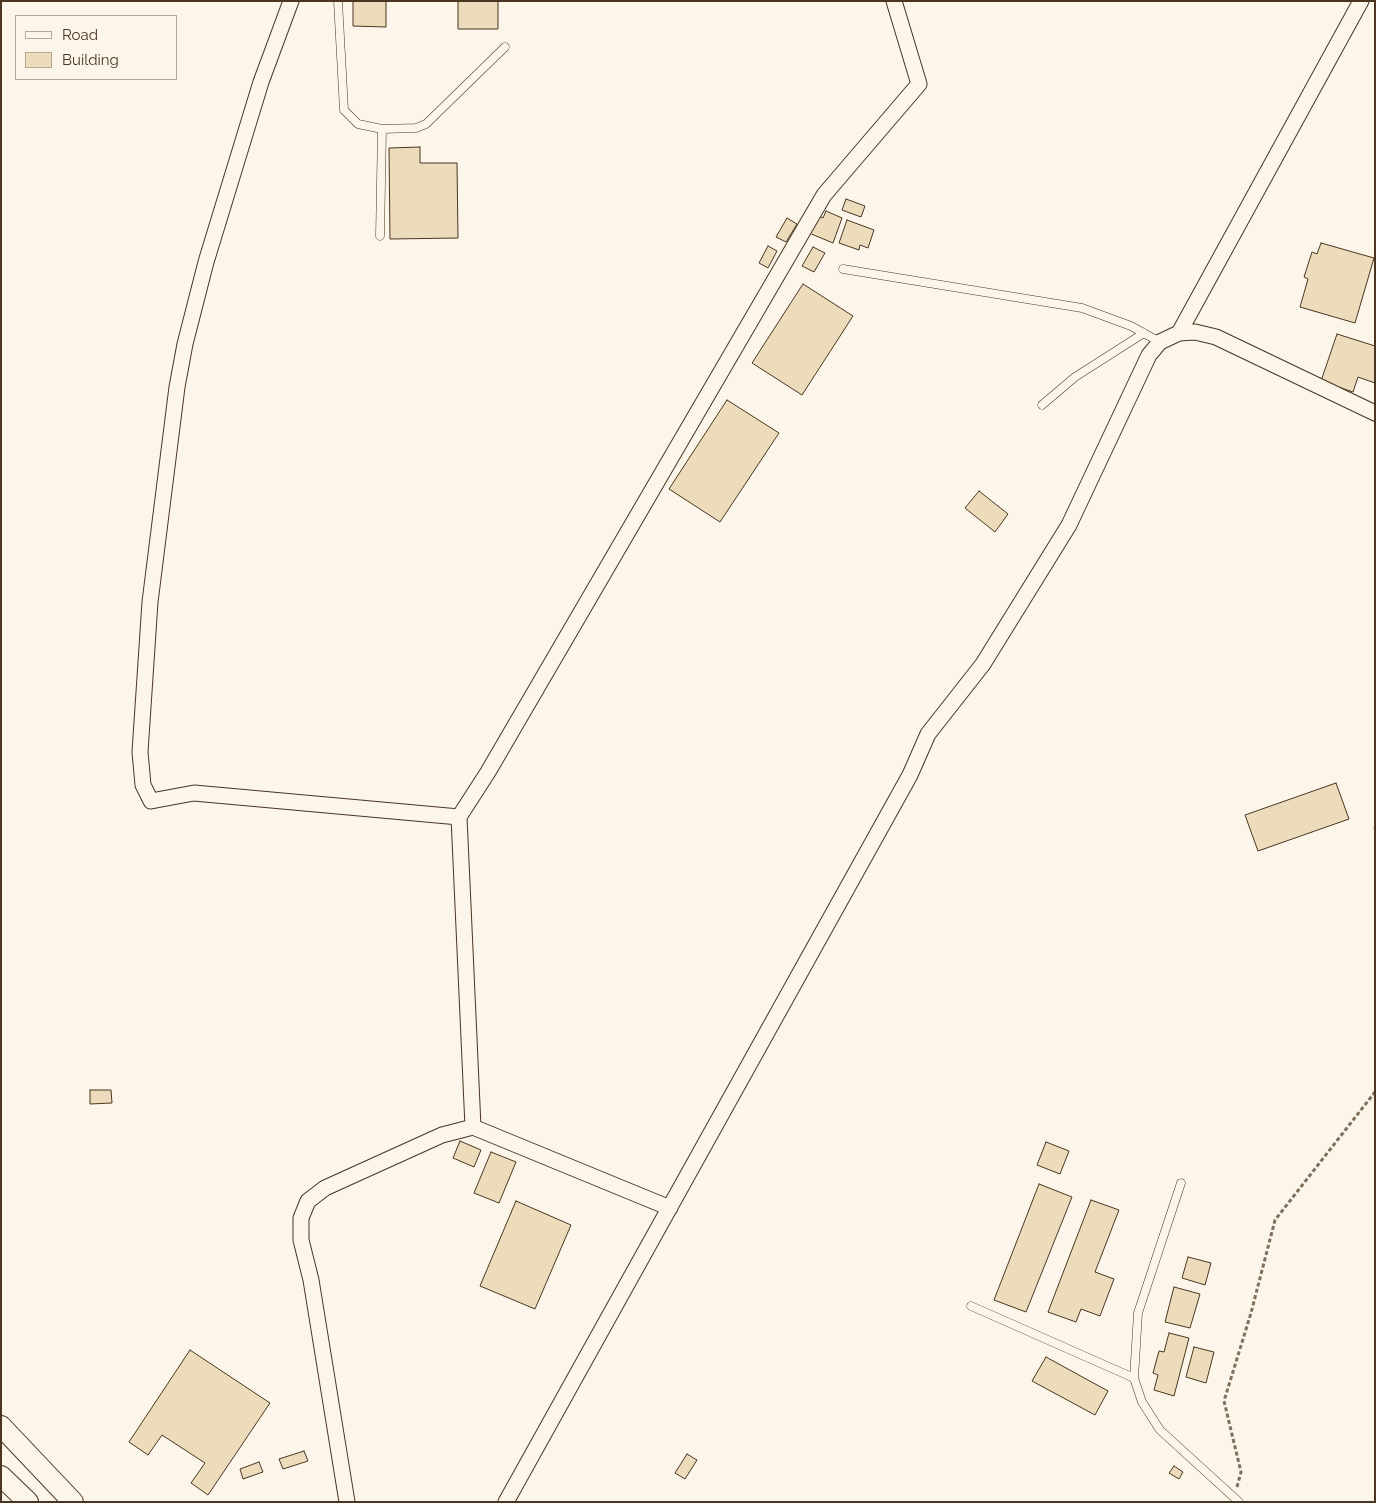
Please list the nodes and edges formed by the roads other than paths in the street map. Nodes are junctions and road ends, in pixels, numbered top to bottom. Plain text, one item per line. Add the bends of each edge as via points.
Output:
1 (291, 1) edge
2 (338, 1) edge
3 (894, 1) edge
4 (1361, 1) edge
5 (504, 47) dead end
6 (382, 129) junction
7 (380, 236) dead end
8 (843, 268) dead end
9 (1144, 333) junction
10 (1179, 333) junction
11 (1160, 342) junction
12 (1042, 406) dead end
13 (1375, 413) edge
14 (459, 817) junction
15 (473, 1127) junction
16 (1181, 1183) dead end
17 (670, 1208) junction
18 (972, 1306) dead end
19 (1134, 1378) junction
20 (1, 1426) edge
21 (1, 1476) edge
22 (1237, 1500) edge
23 (28, 1502) edge
24 (73, 1502) edge
25 (346, 1502) edge
26 (506, 1502) edge

1 - 14 street via 261,82 206,262 185,344 150,602 140,752 144,785 151,801 194,793
2 - 6 lane via 344,110 358,124
3 - 14 street via 919,84 824,195
4 - 10 street
5 - 6 lane via 426,124 416,128
6 - 7 lane
8 - 9 lane via 1082,308
9 - 11 lane
9 - 12 lane via 1075,377
10 - 11 street
10 - 13 street via 1195,332 1216,337
11 - 17 street via 1149,355 1069,525 983,664 928,734 910,775
14 - 15 street
15 - 17 street
15 - 25 street via 442,1135 325,1188 308,1202 301,1218 301,1240 311,1280
16 - 19 lane via 1138,1313
17 - 26 street
18 - 19 lane
19 - 22 lane via 1142,1402 1160,1430
20 - 24 main road
21 - 23 main road

